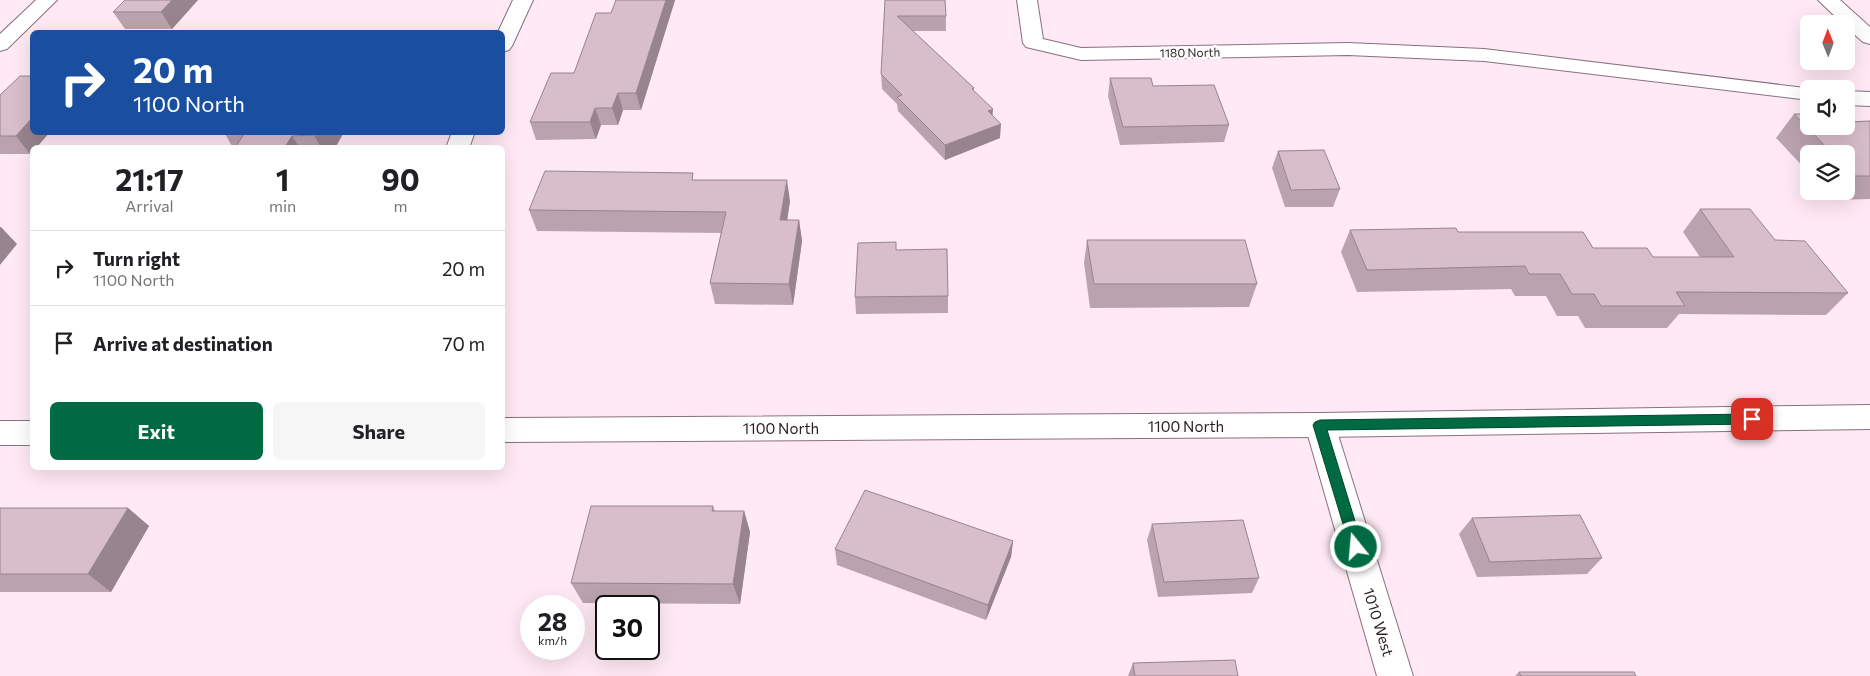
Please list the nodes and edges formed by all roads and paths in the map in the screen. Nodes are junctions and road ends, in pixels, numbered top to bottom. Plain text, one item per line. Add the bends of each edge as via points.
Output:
1 (48, 0) edge
2 (523, 0) edge
3 (1027, 0) edge
4 (1828, 0) edge
5 (1870, 38) edge
6 (505, 39) edge
7 (0, 46) edge
8 (1800, 93) edge
9 (1855, 98) edge
10 (1870, 99) edge
11 (1870, 417) edge
12 (1320, 425) junction
13 (505, 430) edge
14 (30, 432) edge
15 (0, 433) edge
16 (1395, 676) edge

1 - 7 street
2 - 6 street
3 - 8 street, 1180 North via 1032,43 1081,54 1348,48 1484,55
4 - 5 street
9 - 10 street
11 - 12 street, 1100 North
12 - 13 street, 1100 North
12 - 16 street, 1010 West
14 - 15 street

